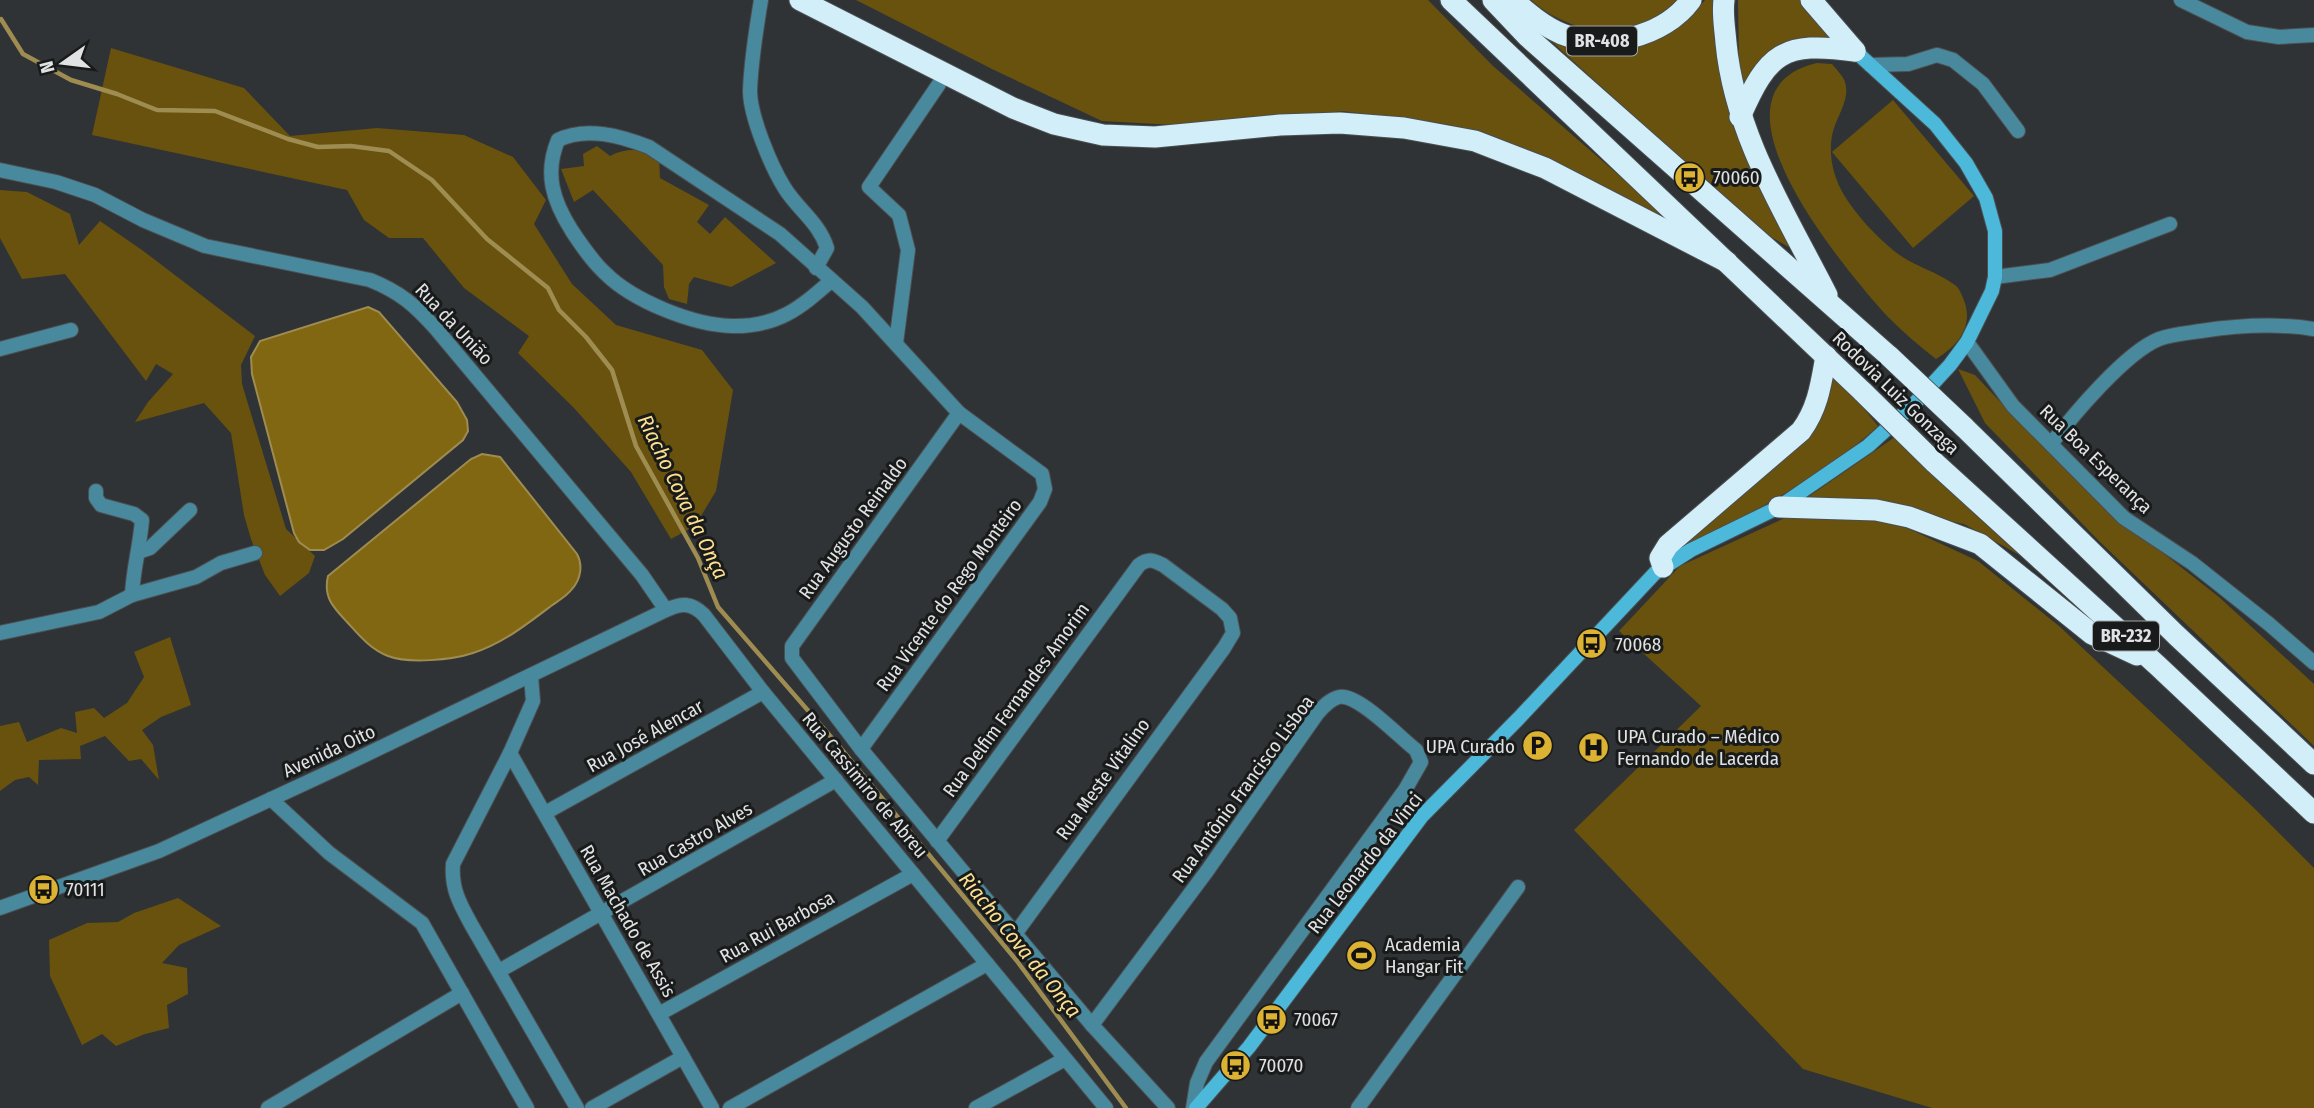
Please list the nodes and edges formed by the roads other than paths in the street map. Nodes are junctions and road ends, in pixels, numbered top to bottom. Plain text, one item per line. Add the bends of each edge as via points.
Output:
1 (761, 0) edge
2 (800, 0) edge
3 (1451, 0) edge
4 (1493, 0) edge
5 (1513, 0) edge
6 (1691, 0) edge
7 (1724, 0) edge
8 (1811, 0) edge
9 (2181, 0) edge
10 (2314, 35) edge
11 (1862, 58) junction
12 (939, 84) dead end
13 (1740, 117) junction
14 (2018, 131) dead end
15 (0, 170) edge
16 (2170, 224) dead end
17 (1727, 262) junction
18 (816, 268) junction
19 (1995, 277) junction
20 (832, 280) junction
21 (1832, 306) junction
22 (2314, 329) edge
23 (71, 330) dead end
24 (1967, 342) junction
25 (897, 343) junction
26 (0, 349) edge
27 (1826, 356) junction
28 (959, 413) junction
29 (2051, 444) junction
30 (96, 491) dead end
31 (1779, 507) junction
32 (190, 510) dead end
33 (138, 552) junction
34 (255, 553) dead end
35 (1663, 567) junction
36 (132, 595) junction
37 (666, 610) junction
38 (0, 633) edge
39 (1224, 648) joint
40 (2314, 663) edge
41 (2158, 666) junction
42 (798, 668) joint
43 (531, 676) junction
44 (762, 692) junction
45 (861, 750) junction
46 (510, 753) junction
47 (2314, 764) edge
48 (836, 780) junction
49 (271, 799) junction
50 (545, 813) junction
51 (2314, 813) edge
52 (937, 841) junction
53 (913, 874) junction
54 (1518, 887) dead end
55 (0, 908) edge
56 (602, 914) junction
57 (1014, 934) junction
58 (987, 964) junction
59 (499, 971) junction
60 (462, 993) junction
61 (659, 1014) junction
62 (1092, 1025) junction
63 (683, 1057) junction
64 (1065, 1059) junction
65 (268, 1108) edge
66 (527, 1108) edge
67 (577, 1108) edge
68 (592, 1108) edge
69 (712, 1108) edge
70 (730, 1108) edge
71 (976, 1108) edge
72 (1106, 1108) edge
73 (1168, 1108) edge
74 (1195, 1108) edge
75 (1358, 1108) edge

1 - 18 street via 750,93 784,189 809,216 827,248
2 - 17 highway via 1013,108 1054,124 1103,135 1156,138 1340,123 1404,128 1475,141 1545,168
3 - 17 highway, Rodovia Luiz Gonzaga / BR-232
4 - 21 highway, Rodovia Luiz Gonzaga / BR-232 via 1528,37
5 - 6 highway, BR-408 via 1562,34 1606,41 1633,37 1665,23
7 - 13 highway via 1728,66
8 - 11 highway
9 - 10 street via 2248,32 2279,37
11 - 13 highway via 1825,48 1798,49 1780,56 1756,82
11 - 14 street via 1908,64 1937,55 1953,60 1983,84
11 - 19 street, Rua Leonardo da Vinci via 1935,124 1966,163 1986,198 1995,231
12 - 25 street via 869,187 899,215 908,250
13 - 21 highway via 1766,181
15 - 37 street, Rua da União via 95,195 205,246 370,280 394,290 437,330 642,575
16 - 19 street via 2050,270
17 - 27 highway, Rodovia Luiz Gonzaga / BR-232
18 - 20 street, Rua Vicente do Rego Monteiro
18 - 20 street, Rua Vicente do Rego Monteiro via 780,234 649,147 627,138 580,132 558,140 550,182 564,218 606,275 660,307 708,323 764,322 788,315
19 - 24 street, Rua Leonardo da Vinci
20 - 25 street, Rua Vicente do Rego Monteiro
21 - 47 highway, Rodovia Luiz Gonzaga / BR-232, bridge
22 - 29 street via 2252,324 2160,338 2127,361
23 - 26 street
24 - 29 street, Rua Boa Esperança via 2013,406
24 - 31 street, Rua Leonardo da Vinci via 1914,404 1868,446
25 - 28 street, Rua Vicente do Rego Monteiro
27 - 35 highway via 1820,394 1801,431 1668,545 1661,555
27 - 41 highway, Rodovia Luiz Gonzaga / BR-232, bridge via 1934,462
28 - 42 street, Rua Augusto Reinaldo via 792,646
28 - 45 street, Rua Vicente do Rego Monteiro via 1042,474 1045,489
29 - 40 street, Rua Boa Esperança via 2124,518 2192,564
30 - 33 street via 101,505 142,520
31 - 35 street, Rua Leonardo da Vinci
31 - 41 highway via 1877,510 1980,544 2092,634
32 - 33 street via 150,548
33 - 36 street
34 - 36 street via 228,560 196,577
35 - 74 street, Rua Leonardo da Vinci via 1422,816 1249,1047
36 - 38 street via 99,612
37 - 43 street, Avenida Oito
37 - 44 street, Rua Cassimiro de Abreu via 682,604 694,606
39 - 52 street, Rua Delfim Fernandes Amorim via 1233,633 1230,618 1222,609 1152,559 1139,565
39 - 57 street, Rua Meste Vitalino
41 - 51 highway, Rodovia Luiz Gonzaga / BR-232
42 - 45 street, Rua Cassimiro de Abreu
43 - 46 street via 533,701
43 - 49 street, Avenida Oito
44 - 48 street, Rua Cassimiro de Abreu
44 - 50 street, Rua José Alencar
45 - 52 street, Rua Cassimiro de Abreu
46 - 50 street, Rua Machado de Assis
46 - 59 street via 453,864 456,897
48 - 53 street, Rua Cassimiro de Abreu
48 - 56 street, Rua Castro Alves
49 - 55 street, Avenida Oito via 159,851
49 - 60 street via 329,853 422,923
50 - 56 street, Rua Machado de Assis
52 - 57 street, Rua Cassimiro de Abreu
53 - 58 street, Rua Cassimiro de Abreu
53 - 61 street, Rua Rui Barbosa
54 - 75 street
56 - 59 street, Rua Castro Alves
56 - 61 street, Rua Machado de Assis
57 - 62 street, Rua Cassimiro de Abreu
58 - 64 street, Rua Cassimiro de Abreu
58 - 70 street
59 - 67 street
60 - 65 street
60 - 66 street
61 - 63 street, Rua Machado de Assis
62 - 73 street, Rua Cassimiro de Abreu
62 - 74 street, Rua Antônio Francisco Lisboa via 1317,714 1339,697 1355,699 1416,750 1421,762 1206,1062 1193,1097
63 - 68 street
63 - 69 street, Rua Machado de Assis
64 - 71 street
64 - 72 street, Rua Cassimiro de Abreu

